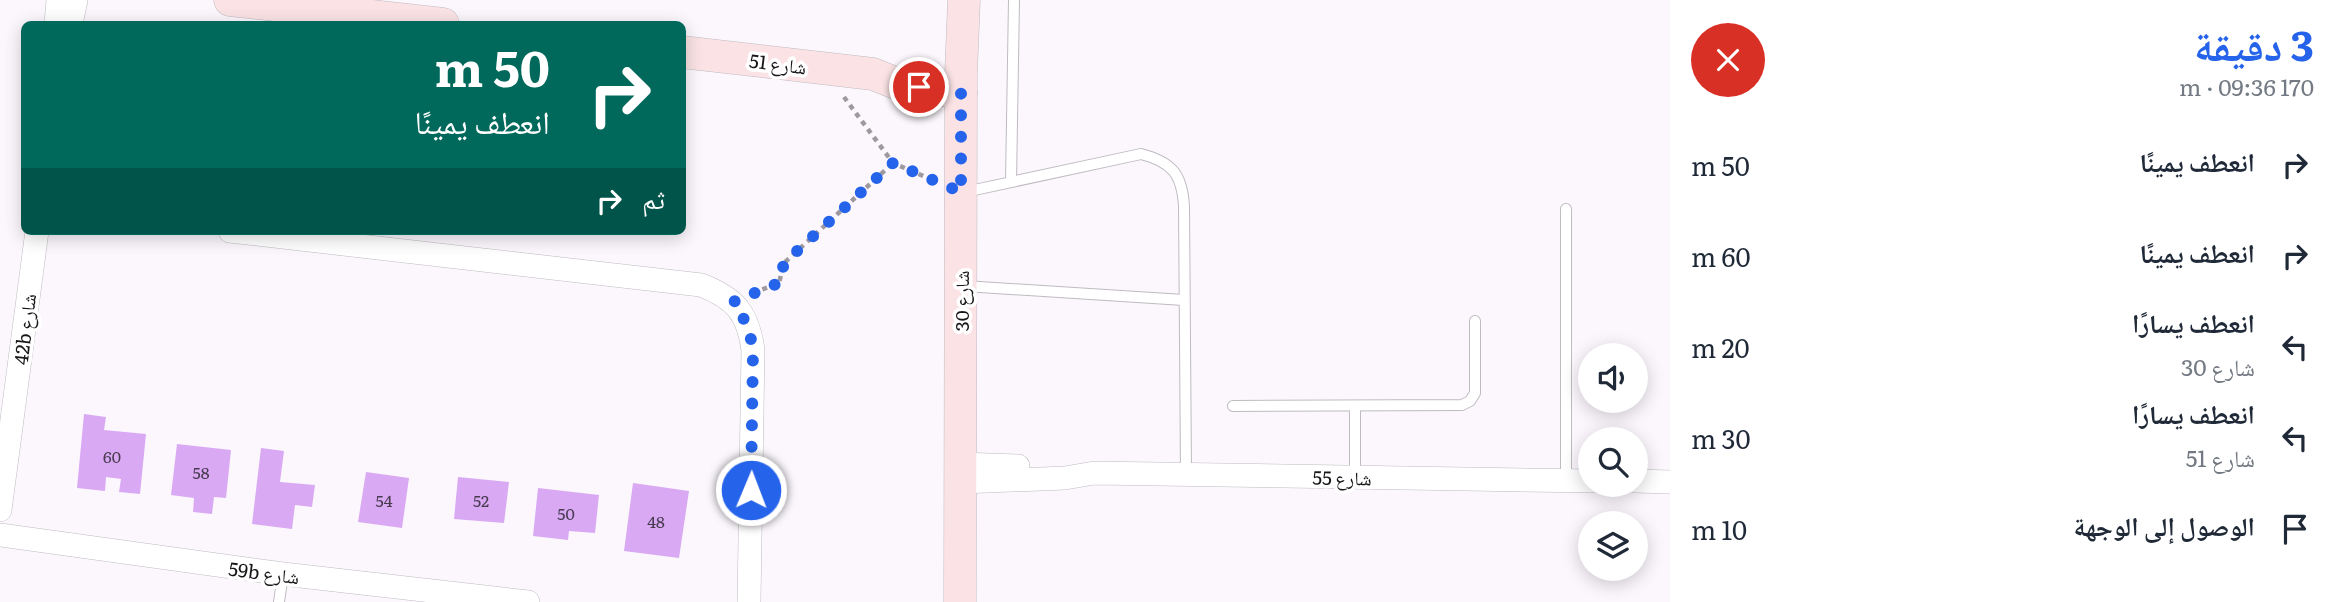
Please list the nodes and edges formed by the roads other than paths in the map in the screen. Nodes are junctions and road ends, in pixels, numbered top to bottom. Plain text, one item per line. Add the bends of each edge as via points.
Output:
1 (58, 0) edge
2 (76, 0) edge
3 (230, 0) edge
4 (964, 0) edge
5 (1014, 0) edge
6 (56, 21) edge
7 (72, 21) edge
8 (416, 21) edge
9 (686, 52) edge
10 (961, 83) junction
11 (1012, 182) junction
12 (961, 192) junction
13 (1566, 209) dead end
14 (36, 235) edge
15 (265, 235) edge
16 (961, 286) junction
17 (1184, 300) junction
18 (1475, 321) dead end
19 (1233, 406) dead end
20 (1355, 406) junction
21 (961, 473) junction
22 (1186, 473) junction
23 (1354, 477) junction
24 (1566, 480) junction
25 (1578, 480) edge
26 (1648, 481) edge
27 (1670, 481) edge
28 (0, 510) edge
29 (0, 535) edge
30 (283, 574) junction
31 (422, 596) edge
32 (279, 602) edge
33 (528, 602) edge
34 (750, 602) edge
35 (960, 602) edge

1 - 6 street
2 - 7 street
3 - 8 street
4 - 10 street, شارع 30
5 - 11 lane
9 - 10 street, شارع 51 via 873,74 898,84
10 - 12 street, شارع 30
11 - 12 lane
11 - 17 lane via 1140,154 1159,159 1174,170 1183,187
12 - 16 street, شارع 30
13 - 24 lane
14 - 28 street, 42b شارع
15 - 34 street via 701,285 733,302 744,316 753,350
16 - 17 lane
16 - 21 street, شارع 30
17 - 22 lane
18 - 20 lane via 1476,384 1470,401 1453,406
19 - 20 lane
20 - 23 lane
21 - 22 street, شارع 55 via 1066,467 1094,473
21 - 35 street, شارع 30
22 - 23 street, شارع 55
23 - 24 street, شارع 55
24 - 25 street, شارع 55
26 - 27 street
29 - 30 street, 59b شارع
30 - 31 street, 59b شارع
30 - 32 lane
31 - 33 street, 59b شارع

